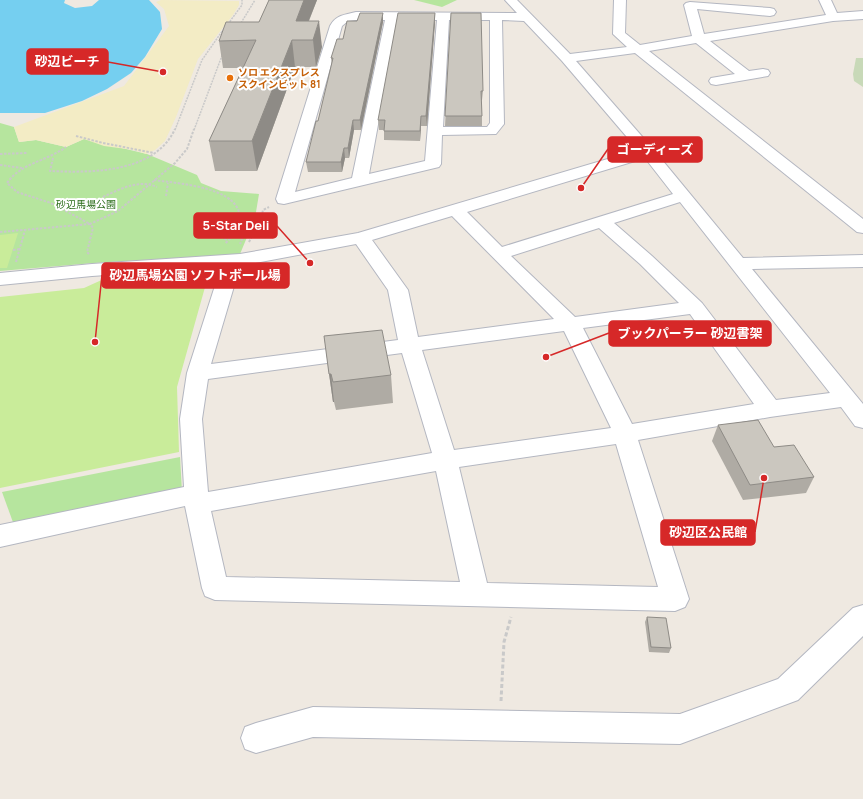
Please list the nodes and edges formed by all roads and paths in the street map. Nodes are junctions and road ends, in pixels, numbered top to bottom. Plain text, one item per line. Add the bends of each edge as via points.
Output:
1 (242, 0) edge
2 (255, 0) edge
3 (511, 0) edge
4 (620, 0) edge
5 (762, 0) edge
6 (825, 0) edge
7 (770, 12) junction
8 (863, 15) edge
9 (392, 16) junction
10 (443, 16) junction
11 (496, 16) junction
12 (527, 17) junction
13 (833, 18) junction
14 (239, 27) edge
15 (781, 27) junction
16 (699, 39) junction
17 (638, 49) junction
18 (224, 51) edge
19 (567, 58) junction
20 (763, 73) dead end
21 (747, 76) junction
22 (716, 82) dead end
23 (435, 131) junction
24 (76, 136) dead end
25 (66, 147) dead end
26 (27, 152) dead end
27 (648, 152) junction
28 (154, 153) junction
29 (0, 154) edge
30 (53, 158) junction
31 (0, 165) edge
32 (23, 168) junction
33 (154, 180) junction
34 (360, 181) junction
35 (150, 183) junction
36 (168, 183) junction
37 (157, 187) dead end
38 (166, 196) dead end
39 (683, 196) junction
40 (103, 197) dead end
41 (284, 198) junction
42 (456, 211) junction
43 (240, 217) junction
44 (203, 222) dead end
45 (601, 222) junction
46 (90, 224) junction
47 (863, 228) edge
48 (25, 230) junction
49 (0, 232) edge
50 (361, 238) junction
51 (20, 249) junction
52 (13, 250) dead end
53 (499, 254) junction
54 (236, 260) junction
55 (863, 261) edge
56 (738, 264) junction
57 (92, 270) junction
58 (6, 278) edge
59 (695, 307) junction
60 (571, 324) junction
61 (410, 346) junction
62 (198, 373) junction
63 (846, 399) junction
64 (770, 409) junction
65 (863, 420) edge
66 (625, 434) junction
67 (446, 460) junction
68 (197, 499) junction
69 (0, 536) edge
70 (476, 593) junction
71 (506, 594) junction
72 (863, 617) edge
73 (503, 726) junction
74 (256, 738) dead end

1 - 28 path via 242,5 202,60 170,141
2 - 14 path
3 - 12 street
4 - 17 street via 619,34
5 - 7 street
6 - 13 street
7 - 15 street
7 - 16 street via 690,5
8 - 13 street
9 - 10 street
9 - 34 street
9 - 41 street via 356,16 339,21 336,26
10 - 11 street
10 - 23 street
11 - 12 street
11 - 23 street via 497,124 491,131
12 - 19 street
13 - 15 street
15 - 16 street
16 - 17 street
16 - 21 street
17 - 19 street
17 - 47 street
18 - 33 path via 187,148 175,163
19 - 27 street
20 - 21 street
21 - 22 street
23 - 34 street via 433,164
24 - 28 path
25 - 30 path
26 - 29 path
27 - 39 street
27 - 42 street
28 - 30 path via 136,162 104,170 50,171
30 - 32 path
31 - 32 path
32 - 46 path via 11,175 7,183 10,188 47,201
33 - 35 path
33 - 36 path
34 - 41 street
35 - 37 path
35 - 40 path via 127,186
35 - 46 path via 118,211
36 - 38 path
36 - 43 path via 221,193 238,206
39 - 45 street
39 - 56 street
41 - 54 path via 263,210 261,219
42 - 50 street
42 - 53 street
43 - 44 path via 235,233 227,240 210,231
43 - 54 path via 245,217 244,232
45 - 53 street
45 - 59 street
46 - 48 path
46 - 57 path via 93,228 87,252 93,261
48 - 49 path
48 - 51 path
50 - 54 street
50 - 61 street via 398,290
51 - 52 path
51 - 58 path
53 - 60 street
54 - 57 street
54 - 62 street
55 - 56 street
56 - 63 street
57 - 58 street
59 - 60 street
59 - 64 street
60 - 61 street
60 - 66 street
61 - 62 street
61 - 67 street
62 - 68 street via 191,419
63 - 64 street
63 - 65 street
64 - 66 street
66 - 67 street
66 - 71 street via 675,599
67 - 68 street
67 - 70 street
68 - 69 street
68 - 70 street via 215,588
70 - 71 street
71 - 73 path via 513,608 504,642 500,695
72 - 73 street via 788,690 680,729
73 - 74 street via 313,722

